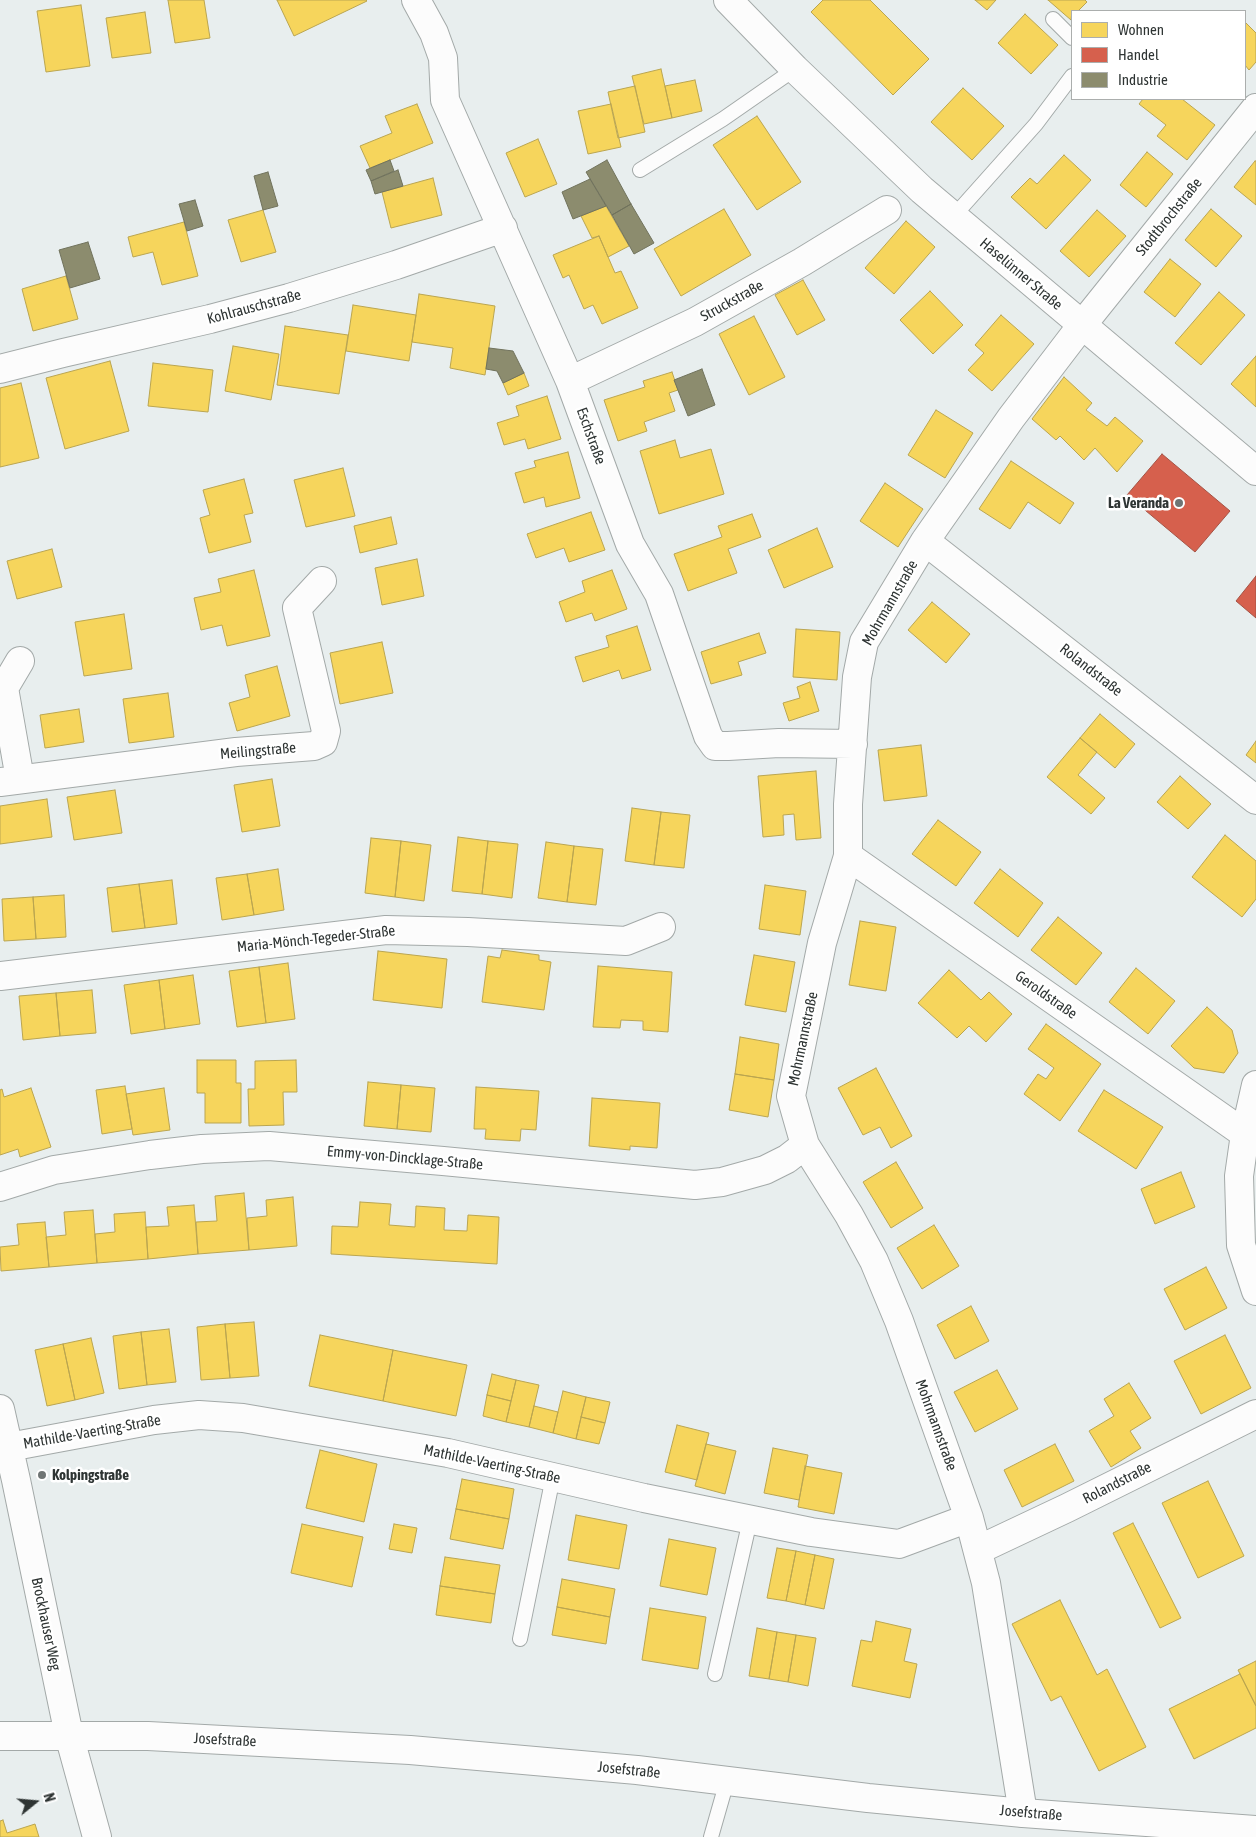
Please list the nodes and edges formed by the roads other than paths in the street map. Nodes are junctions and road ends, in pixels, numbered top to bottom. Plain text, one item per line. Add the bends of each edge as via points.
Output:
1 (416, 0) edge
2 (728, 0) edge
3 (1053, 19) dead end
4 (1071, 37) edge
5 (795, 69) junction
6 (1071, 77) edge
7 (1256, 108) edge
8 (640, 170) dead end
9 (887, 210) dead end
10 (953, 217) junction
11 (503, 228) junction
12 (1082, 325) junction
13 (0, 369) edge
14 (570, 381) junction
15 (1256, 471) edge
16 (925, 541) junction
17 (322, 581) dead end
18 (20, 661) dead end
19 (853, 744) junction
20 (10, 780) edge
21 (1256, 800) edge
22 (848, 856) junction
23 (661, 927) dead end
24 (0, 976) edge
25 (1256, 1084) edge
26 (1245, 1134) junction
27 (805, 1146) junction
28 (0, 1187) edge
29 (1256, 1291) edge
30 (0, 1409) edge
31 (1256, 1414) edge
32 (9, 1448) junction
33 (552, 1477) junction
34 (969, 1518) junction
35 (750, 1520) junction
36 (978, 1550) junction
37 (520, 1639) dead end
38 (715, 1674) dead end
39 (69, 1735) junction
40 (0, 1736) edge
41 (727, 1781) junction
42 (1023, 1813) junction
43 (1256, 1830) edge
44 (97, 1837) edge
45 (711, 1837) edge

1 - 11 street, Eschstraße via 434,32 443,58 445,100
2 - 5 street, Haselünner Straße
3 - 4 lane
5 - 8 lane
5 - 10 street, Haselünner Straße
6 - 10 lane via 1036,124
7 - 12 street, Stodtbrochstraße
9 - 14 street, Struckstraße via 695,322
10 - 12 street, Haselünner Straße
11 - 13 street, Kohlrauschstraße via 288,298
11 - 14 street, Eschstraße
12 - 15 street, Haselünner Straße
12 - 16 street, Mohrmannstraße via 1011,418
14 - 19 street, Eschstraße via 630,544 659,594 708,736 715,746
16 - 19 street, Mohrmannstraße via 864,642
16 - 21 street, Rolandstraße
17 - 20 street, Meilingstraße via 298,608 326,731 323,742 314,746 236,752
18 - 20 street, Meilingstraße via 4,688
19 - 22 street, Mohrmannstraße
22 - 26 street, Geroldstraße
22 - 27 street, Mohrmannstraße via 822,942 791,1096
23 - 24 street, Maria-Mönch-Tegeder-Straße via 626,941 386,930
25 - 26 street
26 - 29 street via 1238,1176 1241,1245
27 - 28 street, Emmy-von-Dincklage-Straße via 764,1170 722,1182 695,1185 269,1146 150,1155 54,1170
27 - 34 street, Mohrmannstraße via 874,1261 899,1321
30 - 32 street, Brockhauser Weg
31 - 36 street, Rolandstraße
32 - 33 street, Mathilde-Vaerting-Straße via 154,1420 199,1415 243,1418 448,1453
32 - 39 street, Brockhauser Weg
33 - 35 street, Mathilde-Vaerting-Straße
33 - 37 lane
34 - 35 street, Mathilde-Vaerting-Straße via 899,1544
34 - 36 street, Mohrmannstraße
35 - 38 lane
36 - 42 street, Mohrmannstraße
39 - 40 street, Josefstraße
39 - 41 street, Josefstraße via 410,1750
39 - 44 street, Brockhauser Weg
41 - 42 street, Josefstraße
41 - 45 lane
42 - 43 street, Josefstraße

